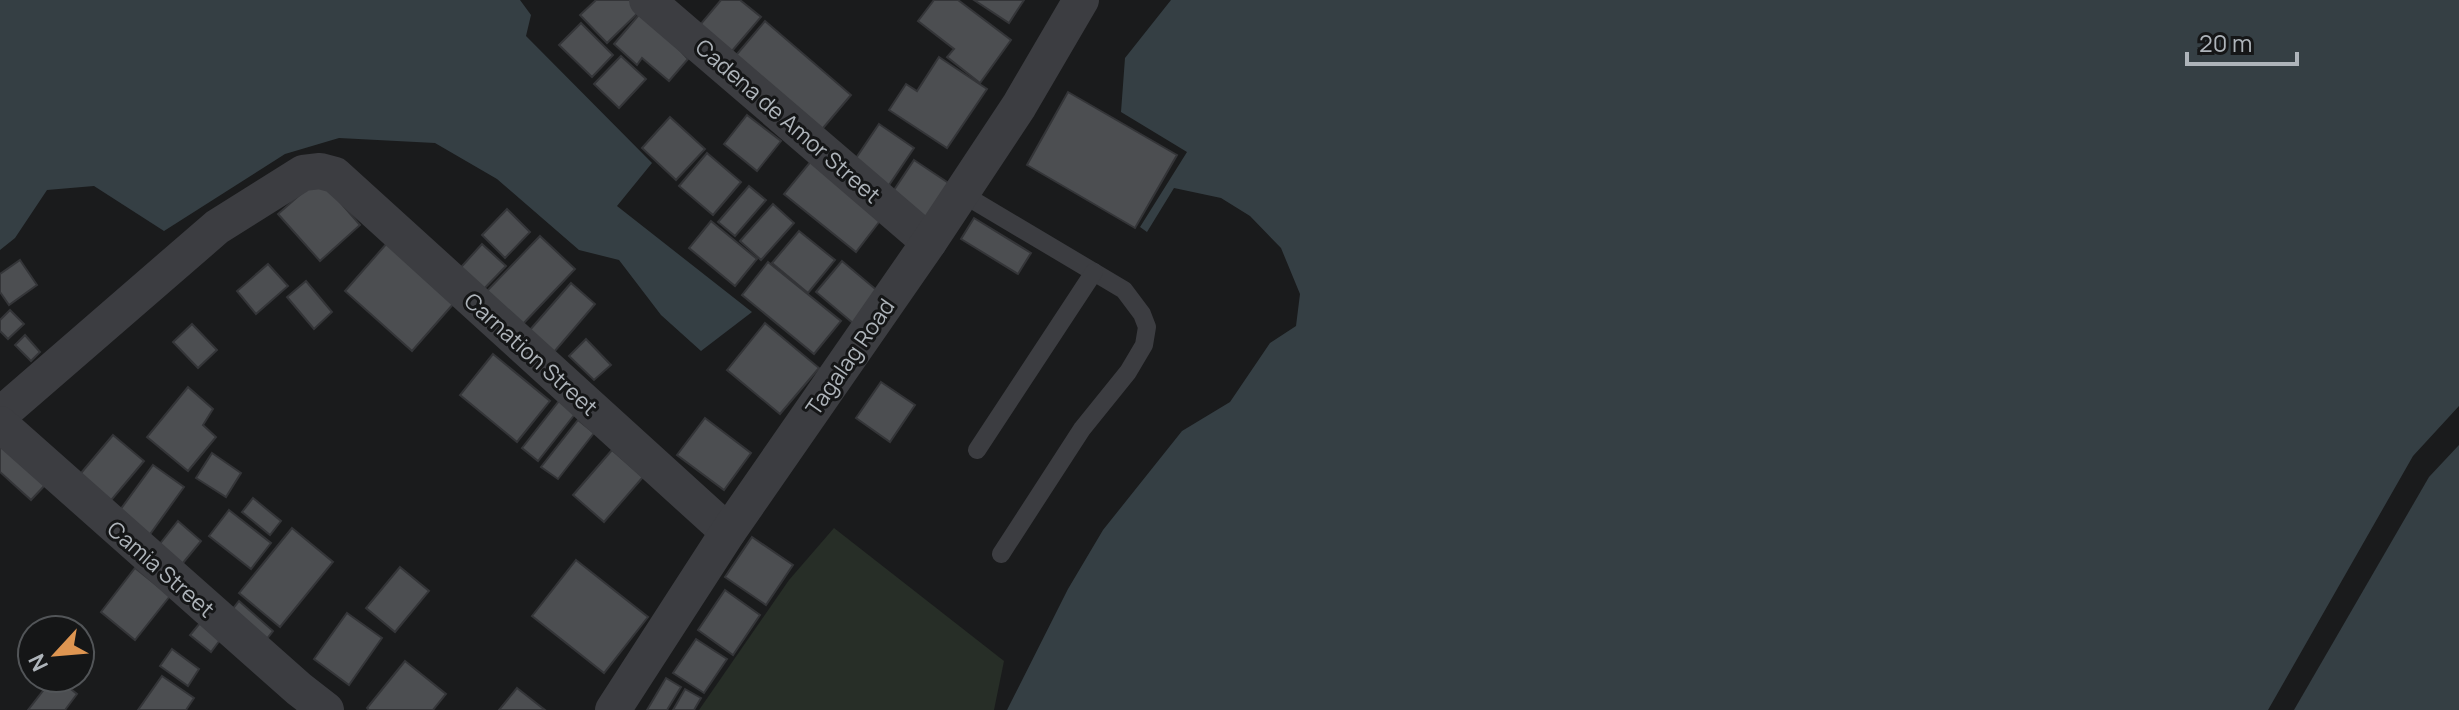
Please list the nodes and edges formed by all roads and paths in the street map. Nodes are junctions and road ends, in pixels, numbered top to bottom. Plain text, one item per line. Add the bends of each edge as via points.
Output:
1 (647, 0) edge
2 (1081, 0) edge
3 (961, 193) junction
4 (929, 242) junction
5 (1094, 272) junction
6 (0, 415) edge
7 (0, 424) edge
8 (977, 450) dead end
9 (728, 532) junction
10 (1001, 554) dead end
11 (326, 710) edge
12 (613, 710) edge

1 - 4 street, Cadena de Amor Street
2 - 3 street, Tagalag Road
3 - 4 street, Tagalag Road
3 - 5 lane
4 - 9 street, Tagalag Road
5 - 8 lane
5 - 10 lane via 1124,290 1142,314 1147,327 1144,345
6 - 9 street, Carnation Street via 217,227 303,173 320,171 335,175
7 - 11 street, Camia Street
9 - 12 street, Tagalag Road

